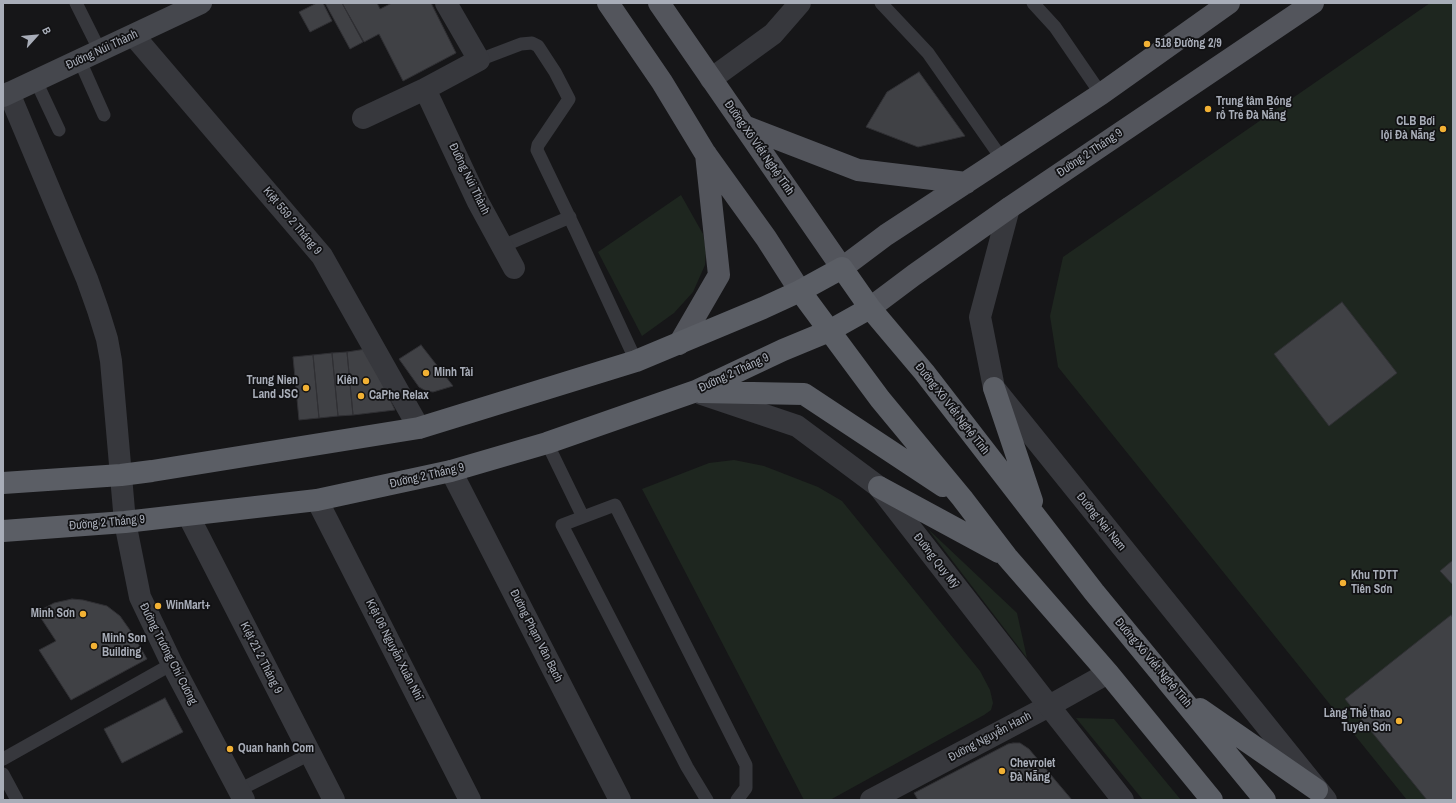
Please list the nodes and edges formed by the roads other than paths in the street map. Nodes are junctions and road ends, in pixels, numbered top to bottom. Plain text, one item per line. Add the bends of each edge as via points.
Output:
1 (76, 3) edge
2 (202, 3) edge
3 (446, 3) edge
4 (608, 3) edge
5 (659, 3) edge
6 (800, 3) edge
7 (881, 3) edge
8 (1032, 3) edge
9 (1229, 3) edge
10 (1313, 3) edge
11 (134, 36) junction
12 (100, 51) junction
13 (479, 60) junction
14 (80, 61) junction
15 (711, 79) junction
16 (36, 81) junction
17 (425, 89) junction
18 (1101, 94) junction
19 (6, 95) edge
20 (104, 115) dead end
21 (363, 118) dead end
22 (744, 126) junction
23 (59, 130) dead end
24 (705, 153) junction
25 (1002, 159) junction
26 (966, 182) junction
27 (1009, 208) junction
28 (570, 217) junction
29 (503, 246) junction
30 (514, 268) dead end
31 (842, 268) junction
32 (800, 291) junction
33 (870, 308) junction
34 (829, 330) junction
35 (679, 344) junction
36 (636, 361) junction
37 (994, 388) junction
38 (696, 391) junction
39 (419, 428) junction
40 (547, 443) junction
41 (451, 471) junction
42 (121, 475) junction
43 (3, 483) edge
44 (879, 487) junction
45 (962, 498) junction
46 (317, 500) junction
47 (188, 515) junction
48 (583, 517) junction
49 (1037, 518) junction
50 (125, 522) junction
51 (3, 531) edge
52 (1007, 557) junction
53 (172, 664) junction
54 (1108, 673) junction
55 (1180, 695) junction
56 (1049, 706) junction
57 (310, 754) junction
58 (3, 759) edge
59 (3, 774) edge
60 (242, 795) edge
61 (1321, 795) edge
62 (17, 800) edge
63 (334, 800) edge
64 (470, 800) edge
65 (620, 800) edge
66 (707, 800) edge
67 (737, 800) edge
68 (871, 800) edge
69 (1123, 800) edge
70 (1212, 800) edge
71 (1265, 800) edge

1 - 12 lane
2 - 11 main road, Đường Núi Thành
3 - 13 street
4 - 24 main road via 662,82
5 - 15 main road, Đường Xô Viết Nghệ Tĩnh
6 - 15 street via 773,34
7 - 25 lane via 928,52
8 - 18 lane via 1055,27
9 - 18 main road
10 - 27 main road, Đường 2 Tháng 9
11 - 12 main road, Đường Núi Thành
11 - 39 street, Kiệt 559 2 Tháng 9 via 322,256
12 - 14 main road, Đường Núi Thành
13 - 17 street
13 - 28 lane via 521,44 532,43 538,46 555,72 569,99 537,150
14 - 16 main road, Đường Núi Thành
14 - 20 lane
15 - 22 main road, Đường Xô Viết Nghệ Tĩnh
16 - 19 main road, Đường Núi Thành
16 - 23 lane
17 - 21 street
17 - 29 street, Đường Núi Thành via 478,202
18 - 25 main road
19 - 42 street, Đường Trương Chí Cương via 87,279 107,339
22 - 26 main road via 858,170
22 - 31 main road, Đường Xô Viết Nghệ Tĩnh
24 - 32 main road via 766,238
24 - 35 main road via 718,275
25 - 26 main road
26 - 31 main road via 886,235
27 - 33 main road, Đường 2 Tháng 9
27 - 37 street, Đường Nại Nam via 980,317
28 - 29 lane
28 - 36 lane
29 - 30 street, Đường Núi Thành
31 - 32 highway
31 - 33 highway, Đường Xô Viết Nghệ Tĩnh
32 - 34 highway
32 - 35 highway
33 - 34 highway, Đường 2 Tháng 9
33 - 49 highway, Đường Xô Viết Nghệ Tĩnh via 924,372
34 - 38 highway, Đường 2 Tháng 9
34 - 45 highway via 880,400
35 - 36 highway
36 - 39 highway
37 - 49 highway
37 - 61 street, Đường Nại Nam
38 - 40 highway, Đường 2 Tháng 9
38 - 44 street, Đường Quy Mỹ via 797,426
38 - 45 highway via 804,394
39 - 42 highway
40 - 41 highway, Đường 2 Tháng 9
40 - 48 lane
41 - 46 highway, Đường 2 Tháng 9
41 - 65 street, Đường Phạm Văn Bạch
42 - 43 highway
42 - 50 street, Đường Trương Chí Cương
44 - 52 highway
44 - 56 street, Đường Quy Mỹ
45 - 52 highway
46 - 47 highway, Đường 2 Tháng 9
46 - 64 street, Kiệt 06 Nguyễn Xuân Nhĩ
47 - 50 highway, Đường 2 Tháng 9
47 - 57 street, Kiệt 21 2 Tháng 9
48 - 66 lane via 562,525 687,767
48 - 67 lane via 615,505 746,765 746,788
49 - 55 highway, Đường Xô Viết Nghệ Tĩnh via 1094,592
50 - 51 highway, Đường 2 Tháng 9
50 - 53 street, Đường Trương Chí Cương via 140,597
52 - 54 highway
53 - 58 lane
53 - 60 street, Đường Trương Chí Cương
54 - 56 street, Đường Nguyễn Hanh
54 - 70 highway
55 - 61 highway
55 - 71 highway, Đường Xô Viết Nghệ Tĩnh
56 - 68 street, Đường Nguyễn Hanh
56 - 69 street, Đường Quy Mỹ
57 - 60 lane
57 - 63 street, Kiệt 21 2 Tháng 9
59 - 62 lane

